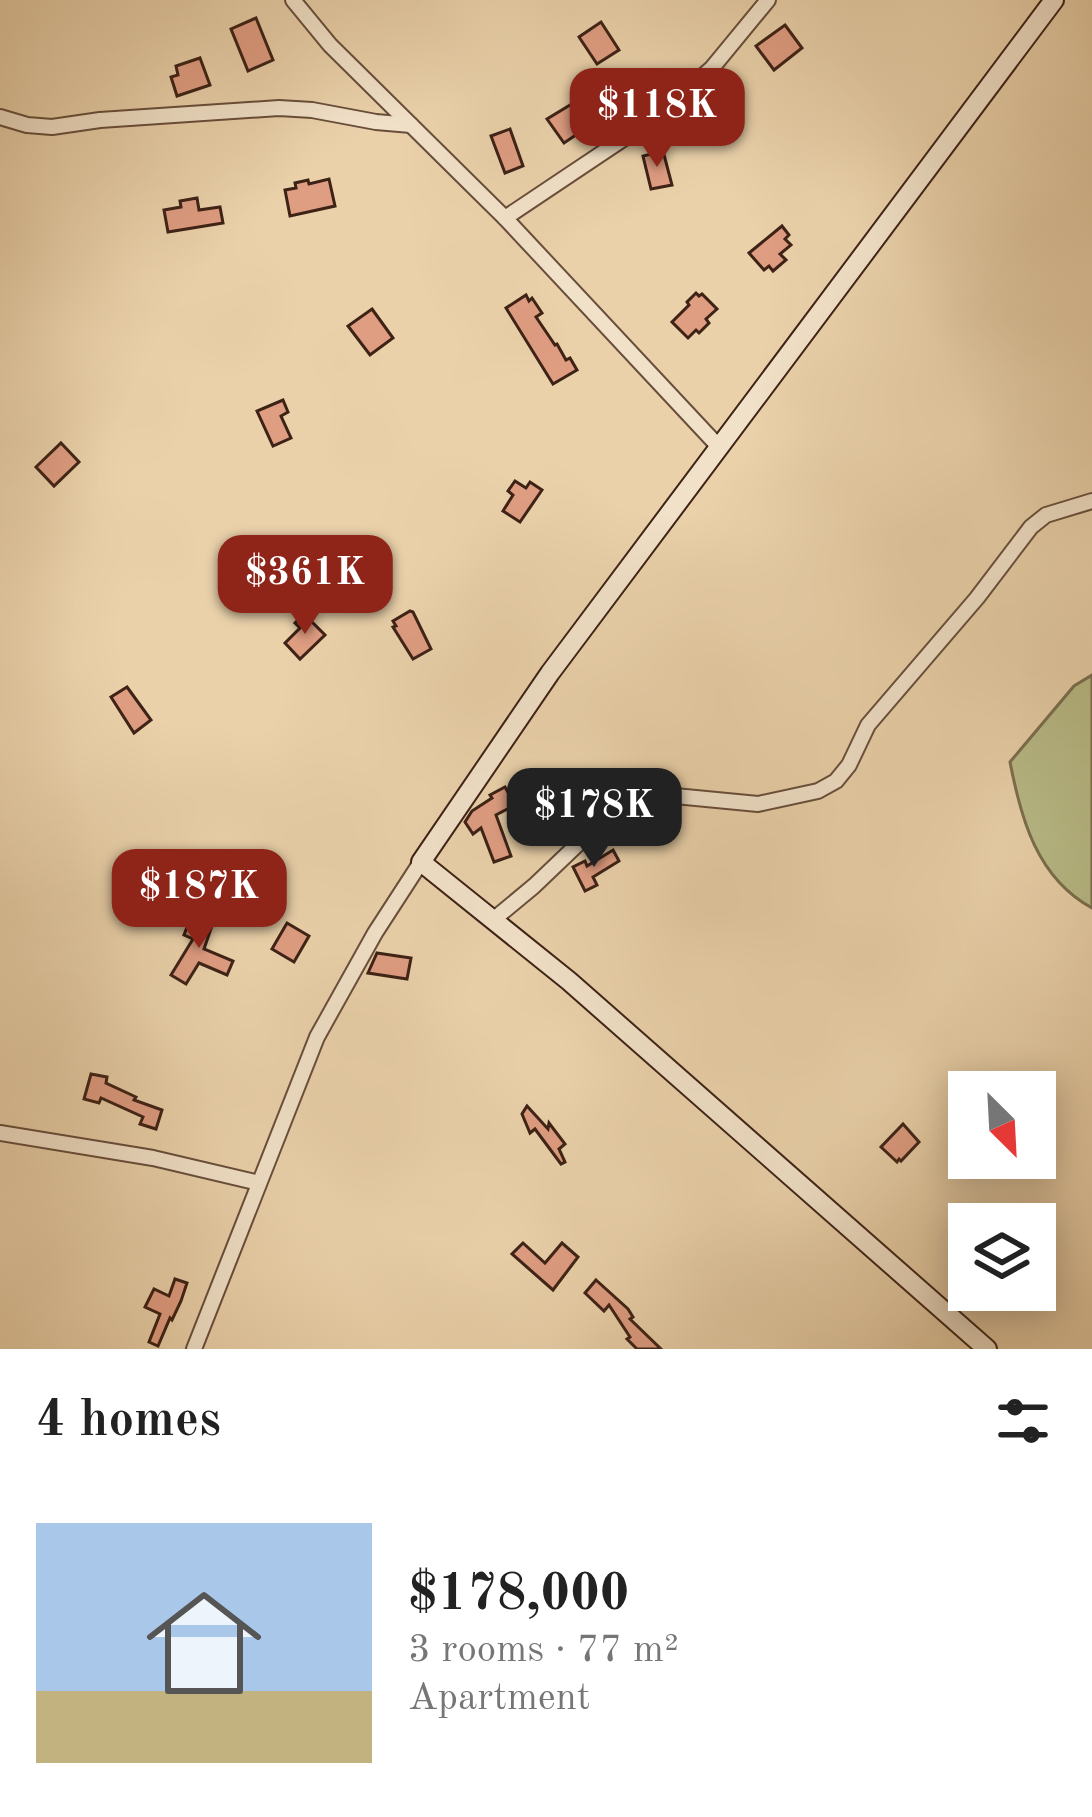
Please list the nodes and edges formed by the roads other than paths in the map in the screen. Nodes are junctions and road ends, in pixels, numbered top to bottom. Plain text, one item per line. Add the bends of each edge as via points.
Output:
1 (293, 0) edge
2 (768, 0) edge
3 (1054, 0) edge
4 (0, 117) edge
5 (410, 125) junction
6 (505, 218) junction
7 (719, 447) junction
8 (1092, 500) edge
9 (421, 862) junction
10 (493, 920) junction
11 (0, 1133) edge
12 (259, 1183) junction
13 (194, 1349) edge
14 (987, 1349) edge

1 - 5 street
2 - 6 street via 712,68 656,117
3 - 7 street
4 - 5 street via 52,128 279,108
5 - 6 street
6 - 7 street
7 - 9 street
8 - 10 street via 1031,527 868,725 836,781 758,804 675,796 621,811
9 - 10 street
9 - 12 street via 317,1037
10 - 14 street
11 - 12 street
12 - 13 street

